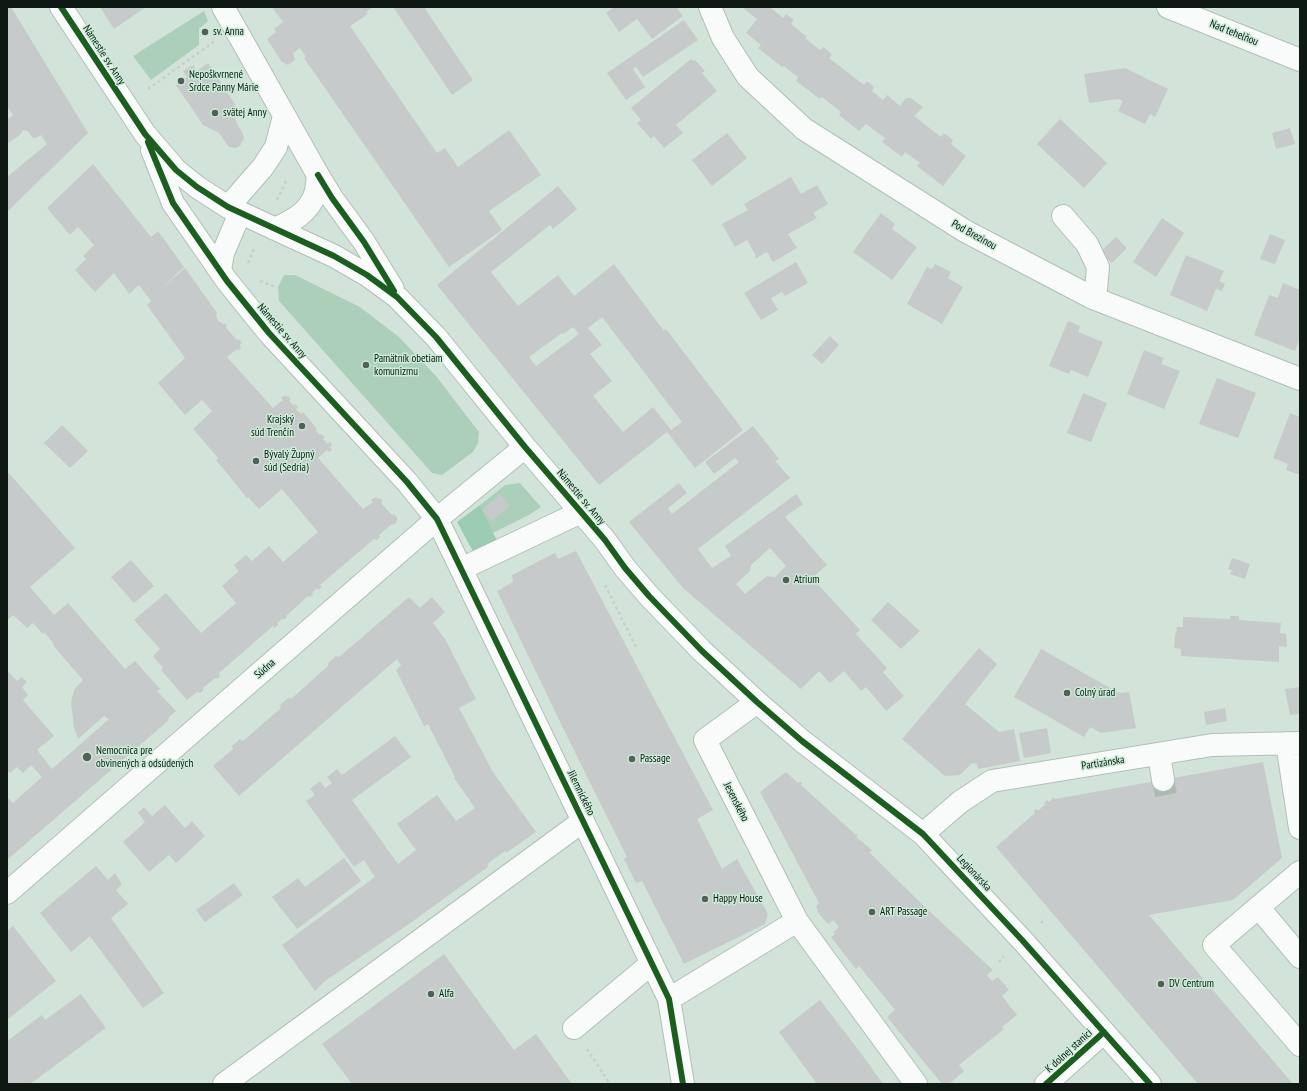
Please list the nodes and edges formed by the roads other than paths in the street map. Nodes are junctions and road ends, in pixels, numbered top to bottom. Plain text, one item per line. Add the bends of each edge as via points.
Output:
1 (61, 7) edge
2 (223, 7) edge
3 (710, 7) edge
4 (1168, 7) edge
5 (1300, 60) edge
6 (284, 116) junction
7 (145, 134) junction
8 (318, 175) junction
9 (234, 210) junction
10 (1063, 216) dead end
11 (275, 229) junction
12 (220, 270) junction
13 (398, 297) junction
14 (1093, 298) junction
15 (1300, 379) edge
16 (525, 447) junction
17 (581, 512) junction
18 (437, 519) junction
19 (461, 569) junction
20 (757, 702) junction
21 (1293, 743) edge
22 (1159, 754) junction
23 (1163, 780) tunnel mouth
24 (583, 821) junction
25 (1300, 828) edge
26 (923, 834) junction
27 (1300, 872) edge
28 (7, 893) edge
29 (1259, 908) junction
30 (797, 921) junction
31 (1300, 957) edge
32 (652, 964) junction
33 (669, 999) junction
34 (574, 1028) road end
35 (1104, 1032) junction
36 (1300, 1045) edge
37 (224, 1084) edge
38 (683, 1084) edge
39 (916, 1084) edge
40 (1046, 1084) edge
41 (1150, 1084) edge

1 - 7 street, Námestie sv. Anny
2 - 6 street, Námestie sv. Anny
3 - 14 street, Pod Brezinou via 723,38 748,77 804,129 965,231
4 - 5 street, Nad tehelňou
6 - 8 street, Námestie sv. Anny
6 - 9 street via 276,147
7 - 9 street, Námestie sv. Anny via 176,170 197,187
7 - 12 street, Námestie sv. Anny via 173,203
8 - 11 street via 316,194 308,208 292,221
8 - 13 street, Námestie sv. Anny
9 - 11 street, Námestie sv. Anny
9 - 12 street
10 - 14 street via 1088,244 1098,267
11 - 13 street, Námestie sv. Anny via 334,256
12 - 18 street, Námestie sv. Anny via 269,333 407,482
13 - 16 street, Námestie sv. Anny via 436,337
14 - 15 street, Pod Brezinou
16 - 17 street, Námestie sv. Anny
16 - 18 street, Súdna
17 - 19 street, Námestie sv. Anny
17 - 20 street, Námestie sv. Anny via 649,596 702,651
18 - 19 street, Jilemnického
18 - 28 street, Súdna
19 - 24 street, Jilemnického
20 - 26 street, Legionárska via 802,741
20 - 30 street, Jesenského via 705,740
21 - 22 street, Partizánska via 1212,745
21 - 25 street
22 - 23 street
22 - 26 street, Partizánska via 992,781 960,802
24 - 32 street, Jilemnického
24 - 37 street
26 - 35 street, Legionárska
27 - 29 street
29 - 31 street
29 - 36 street via 1214,945
30 - 33 street
30 - 39 street, Jesenského
32 - 33 street, Jilemnického
32 - 34 street
33 - 38 street, Jilemnického
35 - 40 street, K dolnej stanici
35 - 41 street, Legionárska

